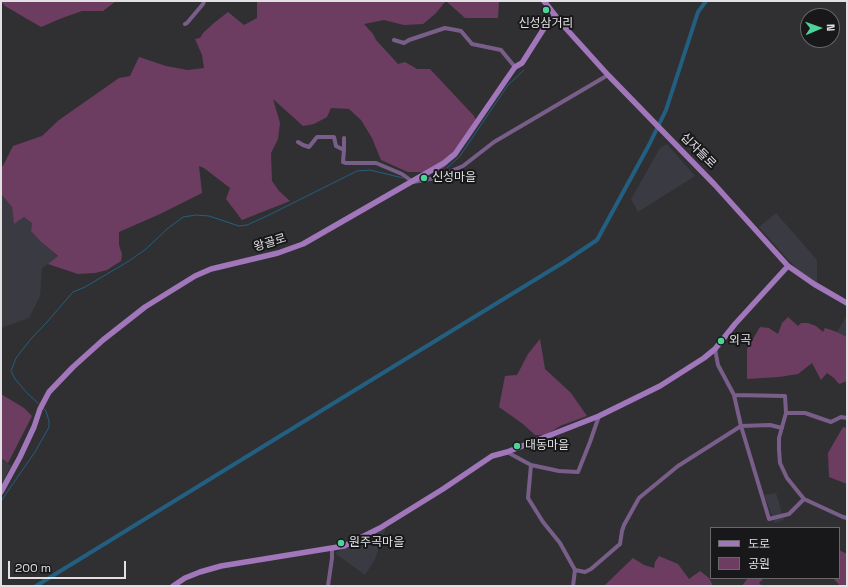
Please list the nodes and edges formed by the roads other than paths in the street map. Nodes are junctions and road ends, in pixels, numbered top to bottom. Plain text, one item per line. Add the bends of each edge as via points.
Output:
1 (204, 1) edge
2 (544, 1) edge
3 (555, 15) junction
4 (185, 24) dead end
5 (394, 40) dead end
6 (515, 67) junction
7 (608, 75) junction
8 (344, 138) dead end
9 (298, 142) dead end
10 (344, 150) junction
11 (413, 182) junction
12 (788, 266) junction
13 (847, 303) edge
14 (715, 349) junction
15 (734, 396) junction
16 (786, 413) junction
17 (599, 416) junction
18 (847, 418) edge
19 (741, 426) junction
20 (782, 428) junction
21 (506, 452) junction
22 (531, 465) junction
23 (1, 492) edge
24 (804, 499) junction
25 (847, 518) edge
26 (332, 548) junction
27 (575, 570) junction
28 (173, 586) edge
29 (328, 586) edge
30 (573, 586) edge

1 - 4 street
2 - 3 street, 십자들로
3 - 6 street, 왕골로 via 522,63
3 - 7 street, 십자들로
5 - 6 street via 404,43 445,28 461,31 472,44 501,50
6 - 11 street, 왕골로 via 455,154
7 - 11 street via 494,142 463,166 435,178
7 - 12 street, 십자들로 via 715,185
8 - 10 street
9 - 10 street via 308,147 317,137 334,136 336,146
10 - 11 street via 343,162 376,163 402,174
11 - 23 street, 왕골로 via 303,244 278,253 211,269 145,307 103,340 49,392
12 - 13 street, 십자들로
12 - 14 street
14 - 15 street via 718,365
14 - 17 street via 660,386
15 - 16 street via 785,396
15 - 19 street
16 - 18 street via 805,413 831,422 841,417
16 - 20 street
17 - 21 street
17 - 22 street via 578,472
19 - 20 street via 770,425
19 - 24 street via 770,519 789,514
19 - 27 street via 678,466 639,498 624,525 620,544 591,570
20 - 24 street via 779,438 780,463 787,478
21 - 22 street
21 - 26 street via 492,456 368,534 344,546
22 - 27 street via 528,498 560,543
24 - 25 street
26 - 28 street via 221,566 185,578
26 - 29 street
27 - 30 street

